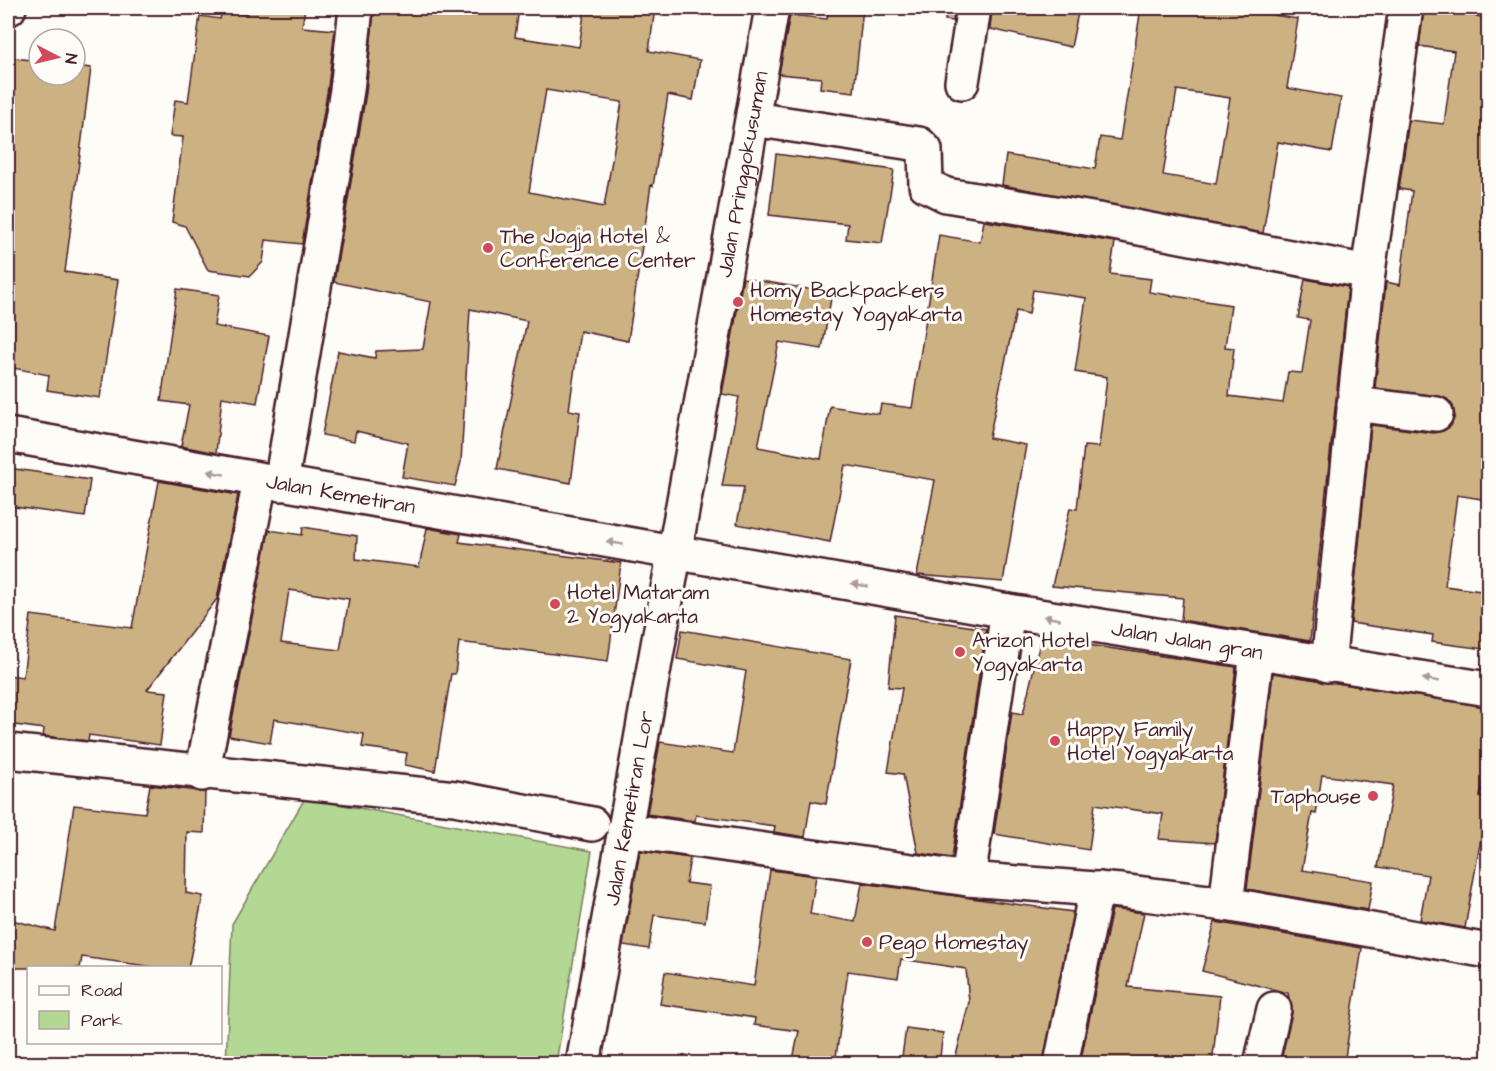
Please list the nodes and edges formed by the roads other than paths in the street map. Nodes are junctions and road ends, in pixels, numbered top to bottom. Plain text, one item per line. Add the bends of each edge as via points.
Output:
1 (356, 8) edge
2 (772, 8) edge
3 (974, 8) edge
4 (1406, 8) edge
5 (962, 82) dead end
6 (753, 119) junction
7 (1368, 272) junction
8 (1354, 404) junction
9 (1436, 414) dead end
10 (8, 435) edge
11 (271, 482) junction
12 (673, 553) junction
13 (1008, 611) junction
14 (1257, 652) junction
15 (1328, 665) junction
16 (1488, 689) edge
17 (8, 751) edge
18 (202, 774) junction
19 (592, 824) dead end
20 (624, 830) junction
21 (968, 879) junction
22 (1100, 889) junction
23 (1226, 904) junction
24 (1488, 951) edge
25 (1274, 1009) dead end
26 (583, 1064) edge
27 (1061, 1064) edge
28 (1261, 1064) edge

1 - 11 street via 347,90
2 - 6 street, Jalan Pringgokusuman
3 - 5 street
4 - 7 street
6 - 7 street via 919,144 925,150 926,185 946,195
6 - 12 street, Jalan Pringgokusuman
7 - 8 street
8 - 9 street
8 - 15 street
11 -> 10 street, Jalan Kemetiran
12 -> 11 street, Jalan Kemetiran
11 - 18 street
13 -> 12 street, Jalan Jalan gran
12 - 20 street, Jalan Kemetiran Lor
14 -> 13 street, Jalan Jalan gran
13 - 21 street
14 - 15 street, Jalan Jalan gran
14 - 23 street
16 -> 15 street, Jalan Jalan gran
17 - 18 street
18 - 19 street via 455,798
20 - 21 street
20 - 26 street, Jalan Kemetiran Lor
21 - 22 street
22 - 23 street
22 - 27 street via 1093,905
23 - 24 street
25 - 28 street

